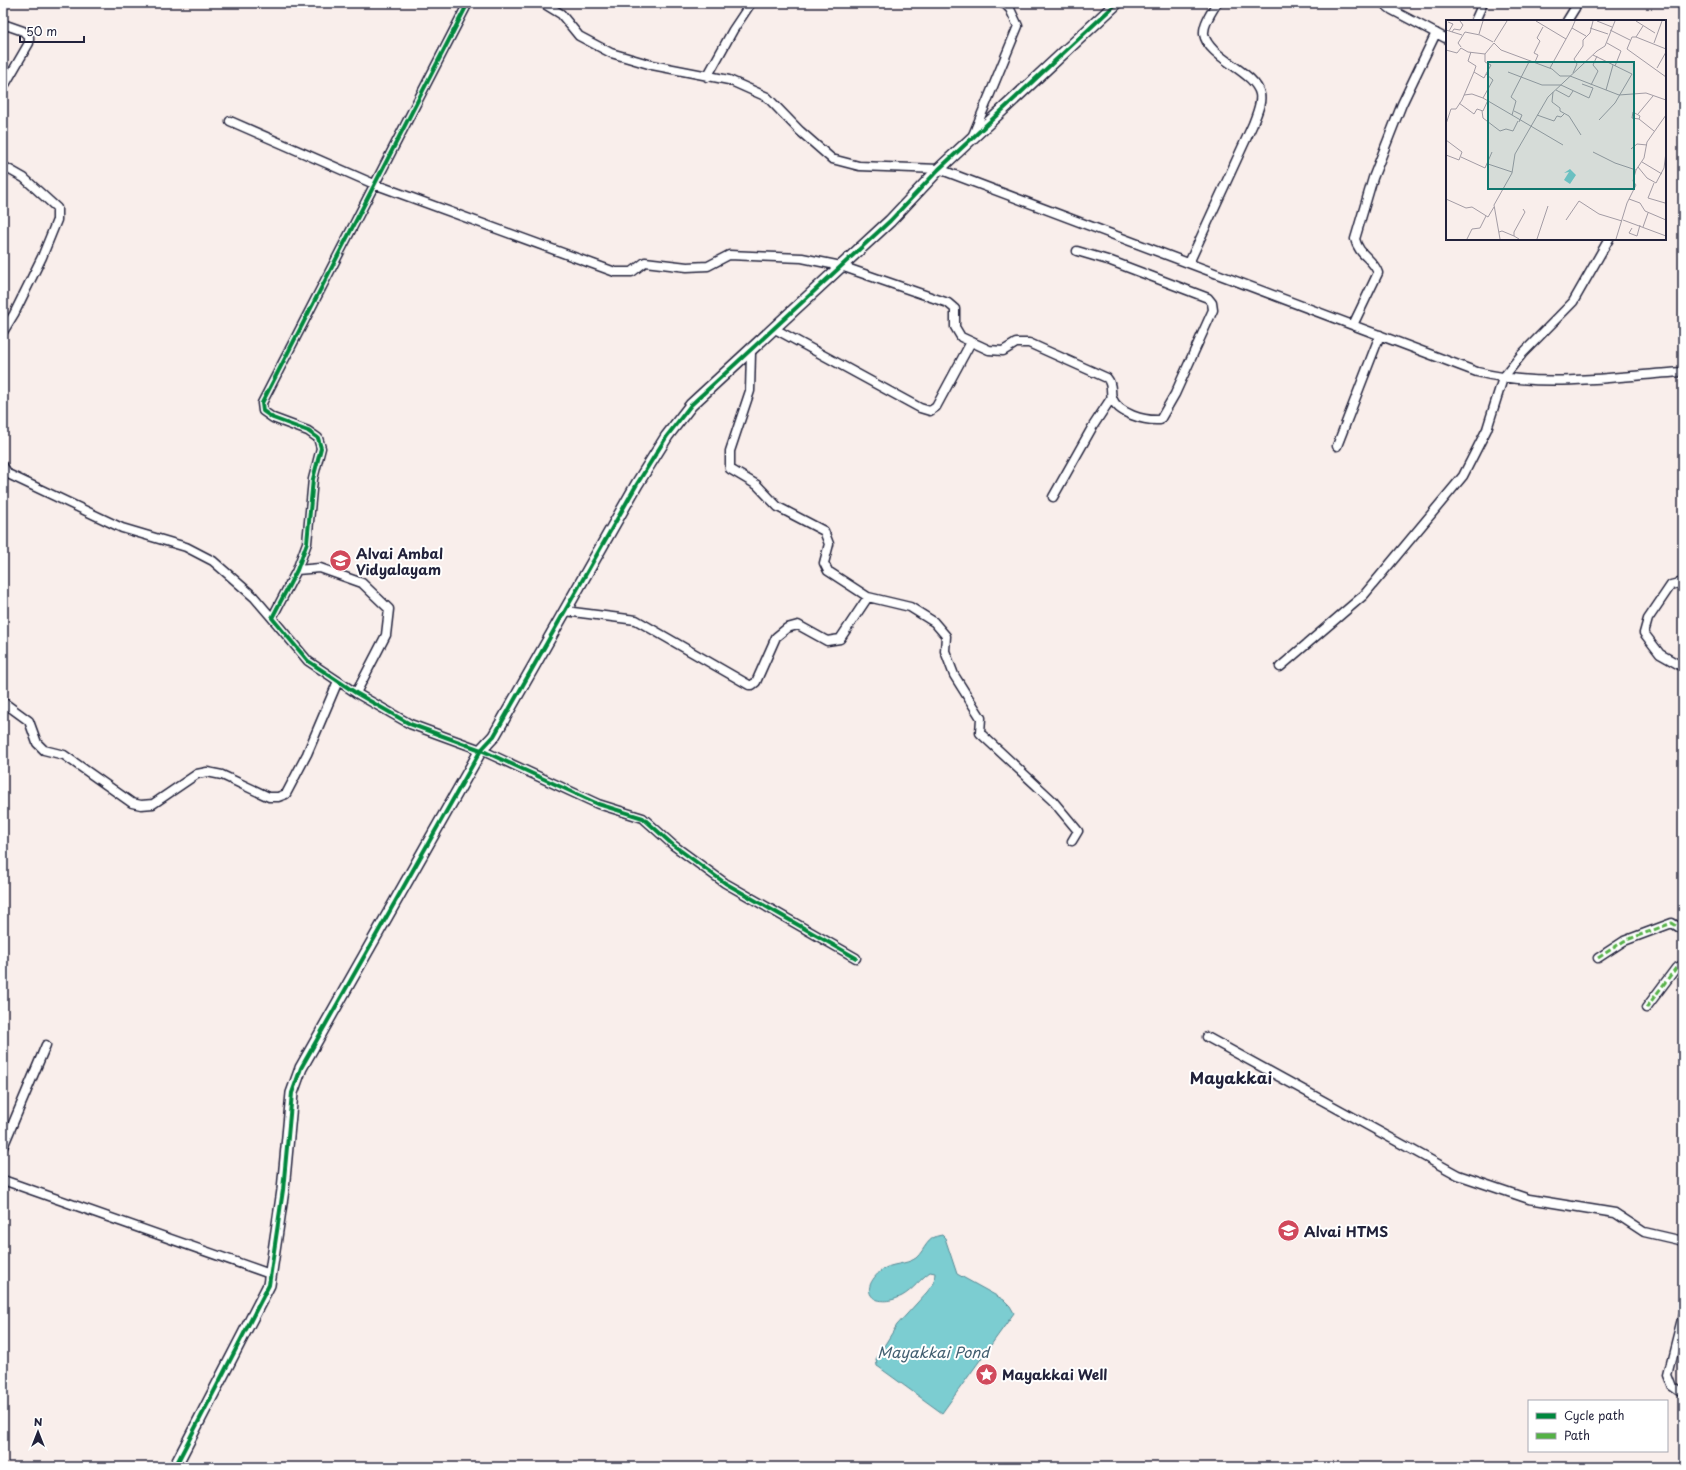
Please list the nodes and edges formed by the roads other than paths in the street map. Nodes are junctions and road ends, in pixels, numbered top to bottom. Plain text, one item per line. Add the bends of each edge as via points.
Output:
1 (468, 3) edge
2 (542, 3) edge
3 (751, 3) edge
4 (1004, 3) edge
5 (1117, 3) edge
6 (1217, 3) edge
7 (1383, 3) edge
8 (1483, 3) edge
9 (1575, 8) dead end
10 (1475, 20) edge
11 (1568, 20) edge
12 (3, 24) edge
13 (1436, 34) junction
14 (1446, 39) edge
15 (707, 77) junction
16 (3, 88) edge
17 (230, 121) dead end
18 (971, 140) junction
19 (3, 166) edge
20 (939, 169) junction
21 (374, 184) junction
22 (1608, 240) edge
23 (1077, 251) dead end
24 (1189, 263) junction
25 (841, 266) junction
26 (1353, 325) junction
27 (775, 329) junction
28 (3, 332) edge
29 (1380, 335) junction
30 (971, 342) junction
31 (751, 352) junction
32 (1683, 372) edge
33 (1503, 378) junction
34 (1112, 397) junction
35 (1336, 446) dead end
36 (3, 466) edge
37 (1053, 497) dead end
38 (297, 570) junction
39 (1683, 582) edge
40 (868, 597) junction
41 (565, 611) junction
42 (272, 618) junction
43 (1280, 667) dead end
44 (1683, 667) edge
45 (338, 681) junction
46 (356, 694) junction
47 (3, 702) edge
48 (481, 750) junction
49 (1072, 841) dead end
50 (1683, 930) edge
51 (856, 958) dead end
52 (1598, 958) dead end
53 (1683, 966) edge
54 (1646, 1008) dead end
55 (1206, 1037) dead end
56 (46, 1045) dead end
57 (3, 1147) edge
58 (3, 1180) edge
59 (1683, 1241) edge
60 (270, 1274) junction
61 (1683, 1315) edge
62 (1683, 1394) edge
63 (1683, 1463) edge
64 (174, 1467) edge
65 (1681, 1467) edge

1 - 21 street
2 - 15 street via 561,14 579,36 611,53 652,66
3 - 15 street
4 - 18 street via 1010,9 1018,26
5 - 18 street
6 - 24 street via 1204,34 1212,48 1251,80 1260,94 1259,106
7 - 13 street
8 - 10 street
9 - 11 street
12 - 16 street via 23,31 29,37 29,43
13 - 14 street
13 - 26 street via 1402,104 1373,178 1355,239 1357,249 1376,266 1378,273
15 - 20 street via 729,80 767,97 832,159 859,166
17 - 21 street
18 - 20 street
19 - 28 street via 24,178 57,208 57,220 35,271
20 - 24 street
20 - 25 street via 890,221
21 - 25 street via 615,272 632,272 645,262 687,267 708,266 729,255 802,258
21 - 38 street via 262,402 263,411 273,418 308,431 318,438 321,448 313,478 307,543
22 - 33 street via 1573,302 1522,354
23 - 34 street via 1180,287 1208,298 1212,303 1212,310 1162,418 1153,420 1127,413 1114,403
24 - 26 street
25 - 27 street
25 - 30 street via 948,303 955,309 955,327 961,338
26 - 29 street
27 - 30 street via 920,408 930,411 936,407
27 - 31 street
29 - 33 street via 1477,372
29 - 35 street
30 - 34 street via 989,350 1003,351 1016,342 1029,343 1107,378 1111,382
31 - 40 street via 750,391 730,451 730,469 757,485 778,507 824,530 829,544 824,563 828,571
31 - 41 street via 691,405 667,436
32 - 33 street via 1546,381
33 - 43 street via 1487,429 1463,476 1364,595
34 - 37 street
36 - 42 street via 8,474 122,528 186,547 212,561 254,597
38 - 42 street
38 - 46 street via 320,568 362,583 389,610 386,635
39 - 44 street via 1671,585 1648,619 1644,633 1660,654
40 - 41 street via 840,639 827,642 798,625 787,628 776,637 756,682 752,685 636,620
40 - 49 street via 910,607 934,622 946,636 945,651 954,675 981,718 980,733 1053,801 1078,831
41 - 48 street via 494,736
42 - 45 street via 308,661
45 - 46 street
45 - 47 street via 307,754 286,794 278,797 269,797 222,775 207,772 197,774 153,804 132,803 64,755 44,750 37,743 29,721
46 - 48 street via 410,724
48 - 51 street via 598,804 643,818 673,846 725,883
48 - 60 street via 301,1068 292,1093 283,1190
50 - 52 street via 1672,923 1624,941
53 - 54 street via 1676,968
55 - 59 street via 1458,1175 1529,1199 1615,1213 1644,1232
56 - 57 street
58 - 60 street
60 - 64 street via 269,1285
61 - 62 street via 1668,1374 1673,1387
63 - 65 street

